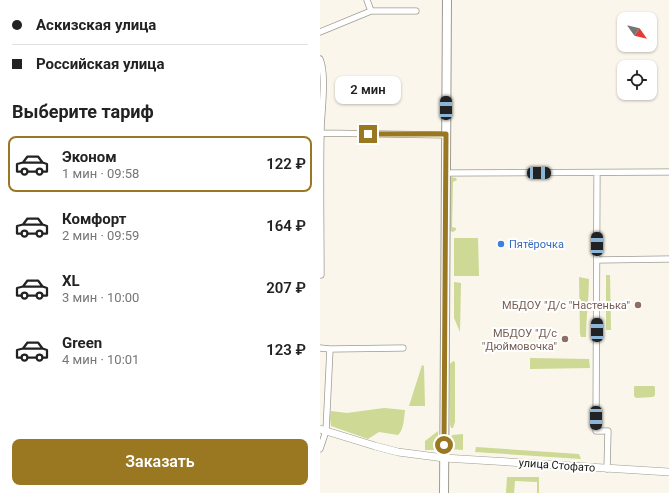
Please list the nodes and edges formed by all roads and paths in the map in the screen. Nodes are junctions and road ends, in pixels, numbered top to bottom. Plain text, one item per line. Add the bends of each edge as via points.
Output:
1 (367, 0) edge
2 (447, 0) edge
3 (371, 11) junction
4 (416, 11) dead end
5 (320, 32) edge
6 (320, 59) edge
7 (320, 133) edge
8 (446, 134) junction
9 (669, 172) edge
10 (446, 173) junction
11 (597, 173) junction
12 (321, 238) edge
13 (669, 259) edge
14 (597, 260) junction
15 (322, 275) dead end
16 (320, 348) edge
17 (403, 348) dead end
18 (330, 349) junction
19 (323, 430) edge
20 (320, 449) edge
21 (444, 458) junction
22 (607, 468) junction
23 (669, 472) edge
24 (444, 493) edge

1 - 3 street
2 - 8 main road
3 - 4 street
3 - 5 street
6 - 7 street via 323,78
7 - 8 street
7 - 12 street
8 - 10 main road
9 - 11 street
10 - 11 street
10 - 21 main road
11 - 14 street
12 - 15 street
13 - 14 street
14 - 22 street via 596,431 608,431
16 - 18 street
17 - 18 street
18 - 19 street
19 - 20 street
19 - 21 street, улица Стофато via 390,450
21 - 22 street, улица Стофато
21 - 24 main road
22 - 23 street, улица Стофато

